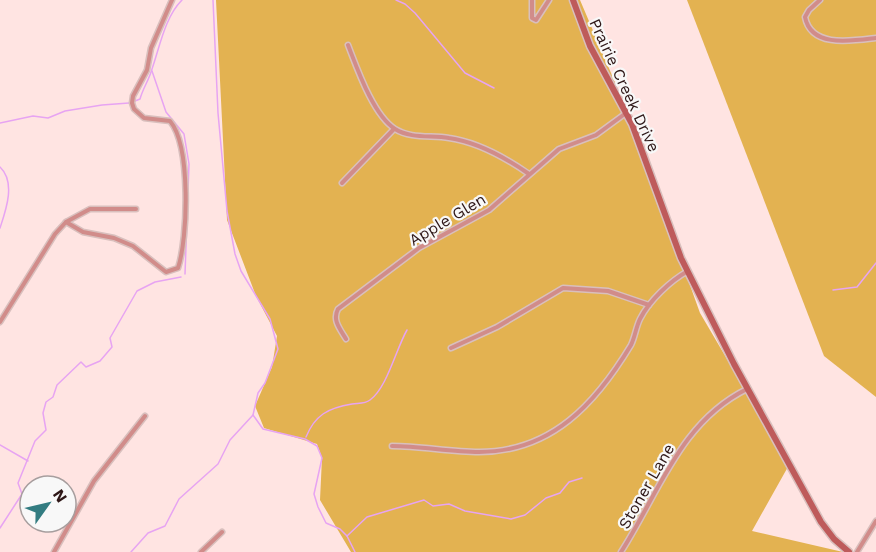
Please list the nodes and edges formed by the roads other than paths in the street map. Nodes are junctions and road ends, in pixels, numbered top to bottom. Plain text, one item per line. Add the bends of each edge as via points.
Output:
1 (172, 0) edge
2 (532, 0) edge
3 (549, 0) edge
4 (573, 0) edge
5 (820, 0) edge
6 (876, 38) edge
7 (348, 45) dead end
8 (626, 113) junction
9 (394, 129) junction
10 (529, 174) junction
11 (342, 183) dead end
12 (136, 209) dead end
13 (66, 222) junction
14 (688, 271) junction
15 (650, 304) junction
16 (0, 322) edge
17 (346, 339) dead end
18 (451, 348) dead end
19 (748, 389) junction
20 (145, 416) dead end
21 (392, 446) dead end
22 (876, 521) edge
23 (222, 532) dead end
24 (54, 552) edge
25 (201, 552) edge
26 (621, 552) edge
27 (849, 552) edge
28 (857, 552) edge

1 - 13 street via 132,103 144,118 170,121 182,145 186,190 178,268 166,272 134,246
2 - 3 street via 532,18 537,19
4 - 8 main road, Prairie Creek Drive via 590,46
5 - 6 street via 805,17 812,34 820,39
7 - 9 street via 363,85
8 - 10 street, Apple Glen via 596,135 560,149
8 - 14 main road, Prairie Creek Drive
9 - 10 street via 480,147
9 - 11 street
10 - 17 street, Apple Glen via 489,210 419,248 338,309 336,322
12 - 13 street via 90,209
13 - 16 street
14 - 15 street
14 - 19 main road, Prairie Creek Drive
15 - 18 street via 608,291 563,288 497,327
15 - 21 street via 615,369 575,418 553,433 479,452
19 - 26 street, Stoner Lane via 719,406 699,425 669,465
19 - 27 main road, Prairie Creek Drive via 821,522
20 - 24 street via 94,481
22 - 28 street
23 - 25 street

